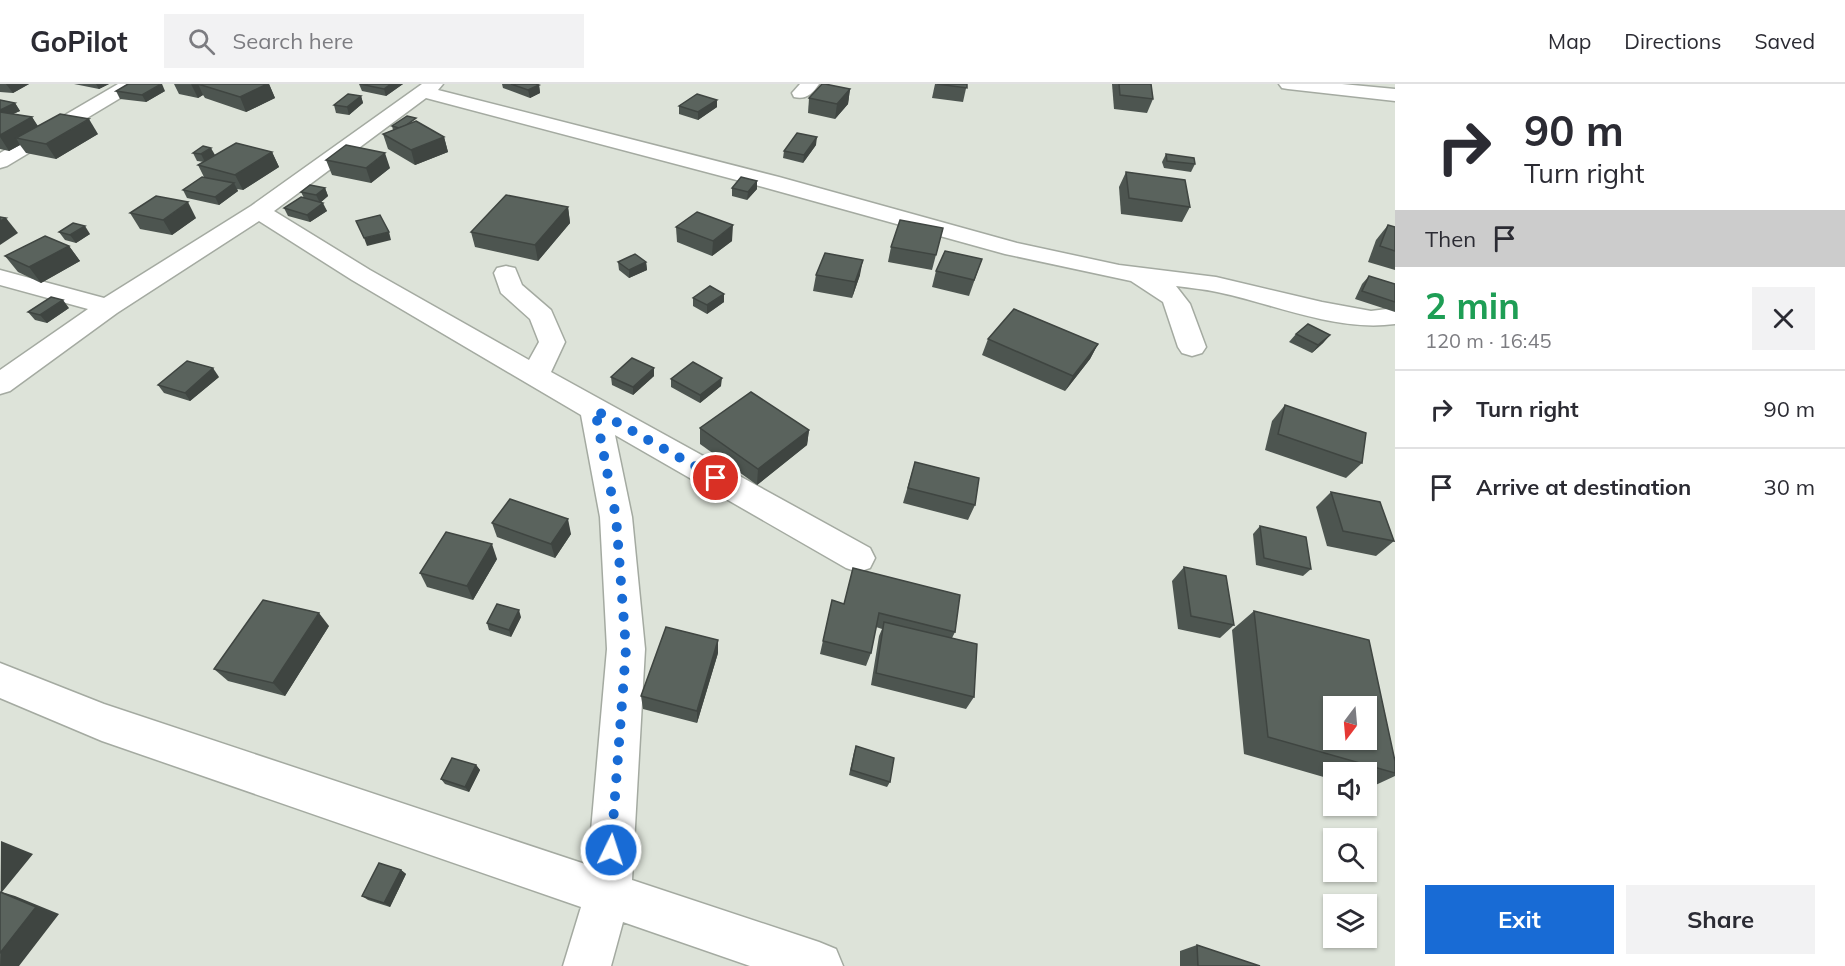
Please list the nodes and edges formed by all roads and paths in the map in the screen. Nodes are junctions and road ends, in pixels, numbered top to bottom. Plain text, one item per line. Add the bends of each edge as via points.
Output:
1 (131, 84) edge
2 (1288, 84) edge
3 (429, 88) edge
4 (1395, 95) edge
5 (0, 162) edge
6 (259, 211) junction
7 (1119, 272) junction
8 (506, 273) dead end
9 (0, 277) edge
10 (108, 307) junction
11 (1395, 316) edge
12 (1192, 347) dead end
13 (535, 375) junction
14 (0, 384) edge
15 (595, 410) junction
16 (858, 558) dead end
17 (0, 680) edge
18 (608, 894) junction
19 (587, 966) edge
20 (819, 966) edge

1 - 5 street
2 - 4 street
3 - 6 street
3 - 7 street via 1013,249
6 - 10 street
6 - 13 street
7 - 11 street via 1216,284 1371,319
7 - 12 street via 1166,288 1176,300
8 - 13 street via 510,288 542,316 552,342
9 - 10 street
10 - 14 street
13 - 15 street
15 - 16 street
15 - 18 street via 616,517 626,649
17 - 18 street via 102,722
18 - 19 street
18 - 20 street

